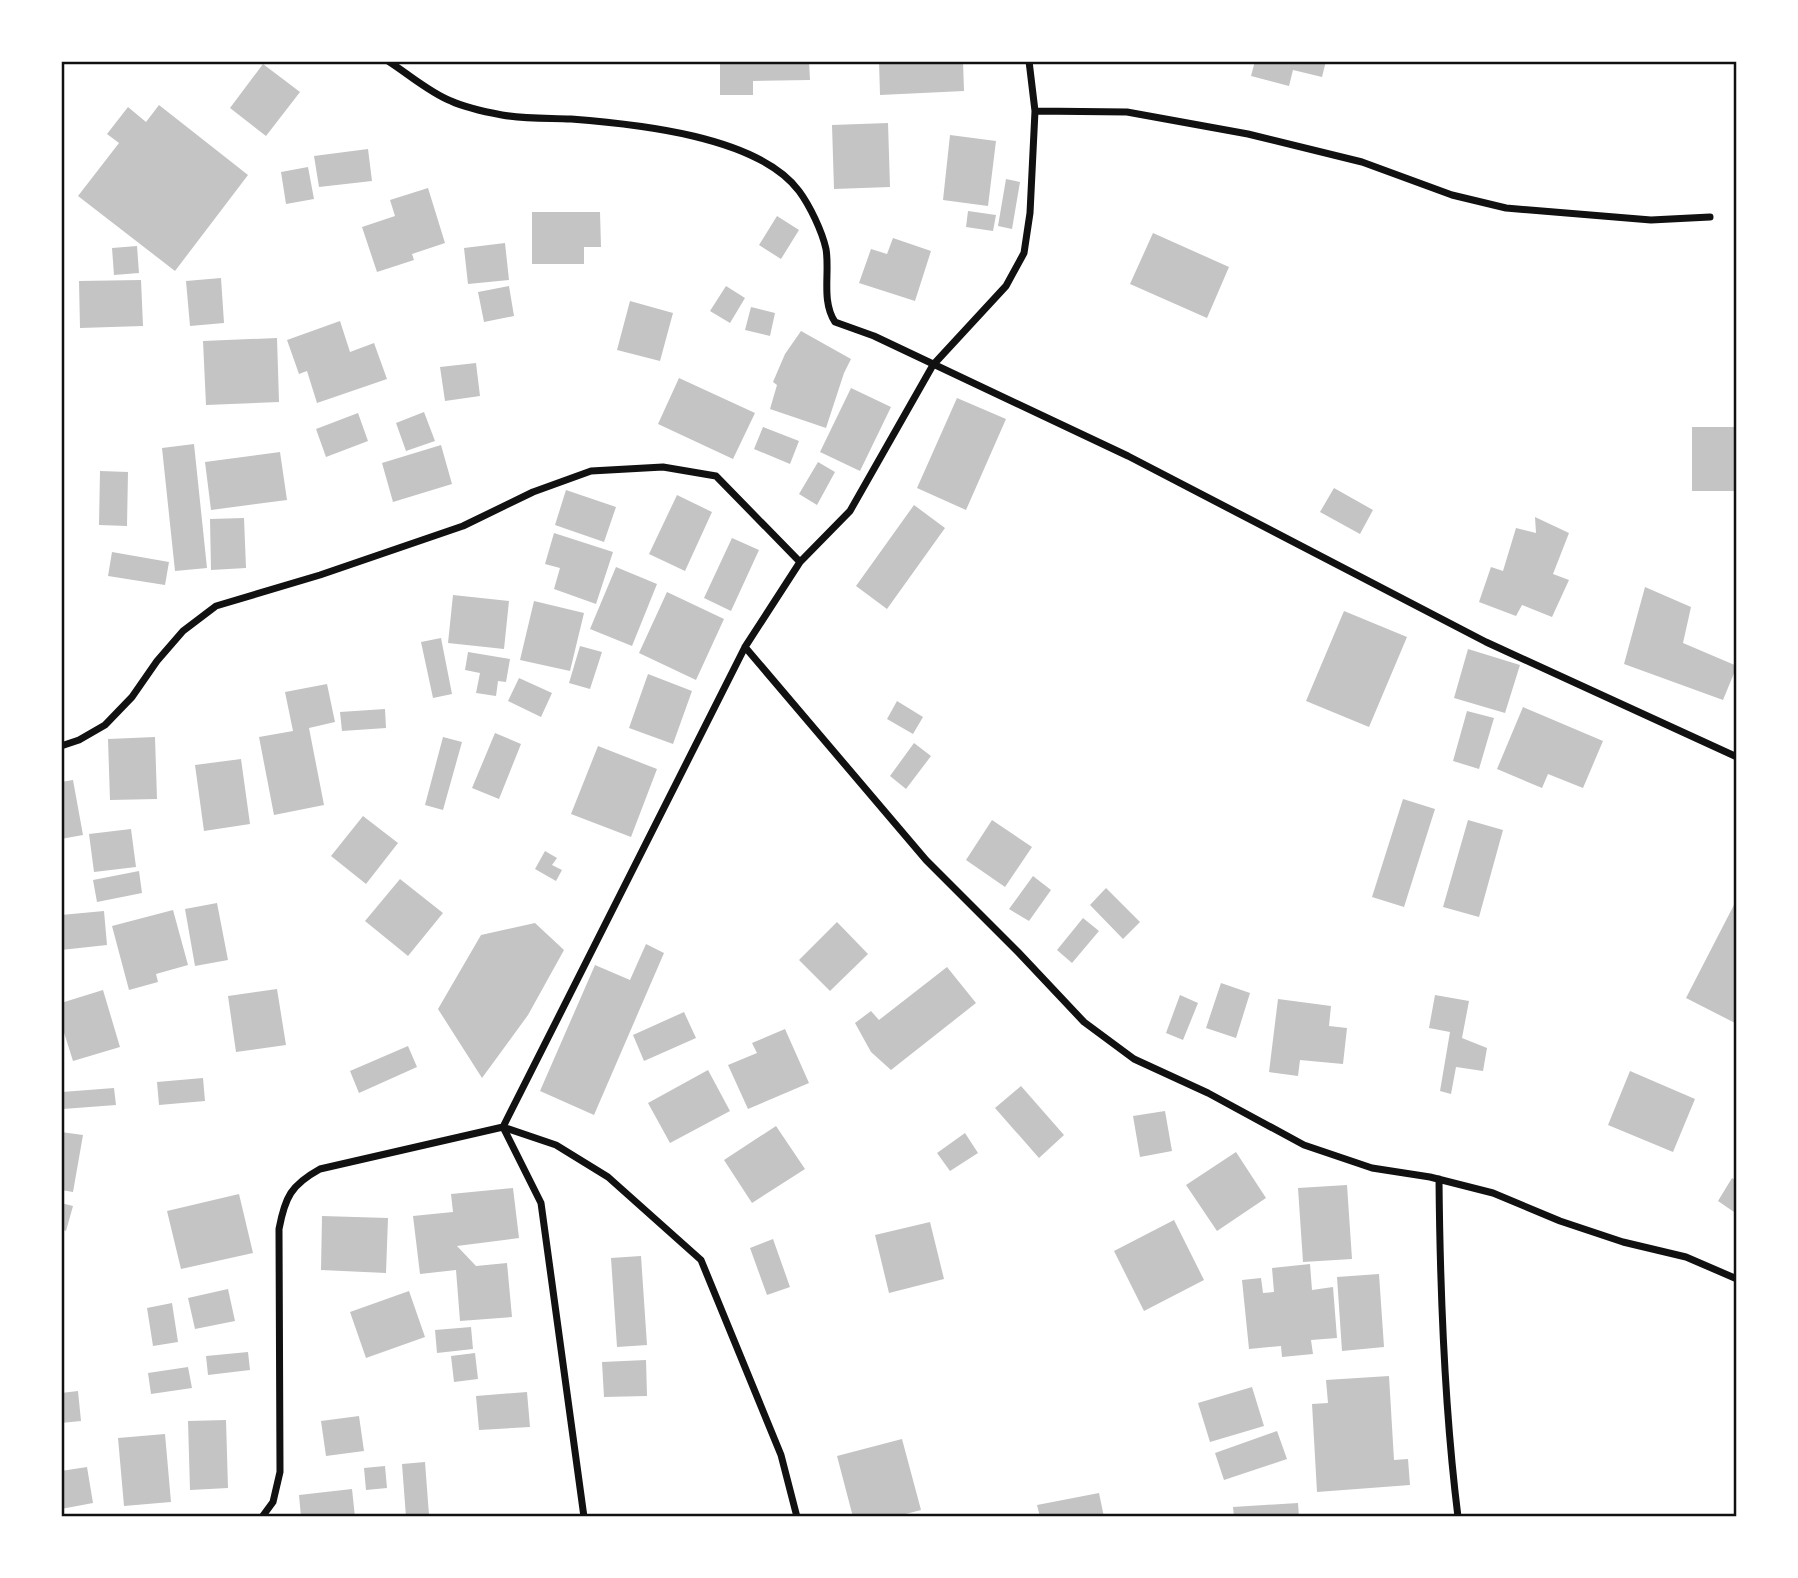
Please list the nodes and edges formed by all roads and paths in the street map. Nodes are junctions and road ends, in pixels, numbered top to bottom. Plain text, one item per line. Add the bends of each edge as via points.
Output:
1 (388, 61) edge
2 (1030, 61) edge
3 (1035, 111) junction
4 (1710, 217) dead end
5 (933, 365) junction
6 (800, 562) junction
7 (745, 647) junction
8 (61, 746) edge
9 (1736, 754) edge
10 (503, 1127) junction
11 (1439, 1179) junction
12 (1737, 1279) edge
13 (262, 1517) edge
14 (584, 1517) edge
15 (797, 1517) edge
16 (1458, 1517) edge

1 - 5 street via 450,101 503,115 661,131 705,139 754,156 787,176 814,218 826,249 829,309 835,322
2 - 3 street
3 - 4 street via 1127,113 1248,134 1362,162 1506,208 1651,220
3 - 5 street via 1024,253 1006,285
5 - 6 street via 850,511
5 - 9 street via 1128,456 1486,642
6 - 7 street
6 - 8 street via 716,476 663,467 591,471 533,492 463,526 216,606 183,631 105,725
7 - 10 street
7 - 11 street via 926,860 1107,1041 1304,1145 1372,1168
10 - 13 street via 320,1169 301,1180 284,1202 279,1229 280,1472 273,1502
10 - 14 street via 541,1202
10 - 15 street via 556,1145 608,1177 701,1261 781,1455
11 - 12 street via 1493,1193 1623,1242 1686,1257
11 - 16 street via 1443,1339

